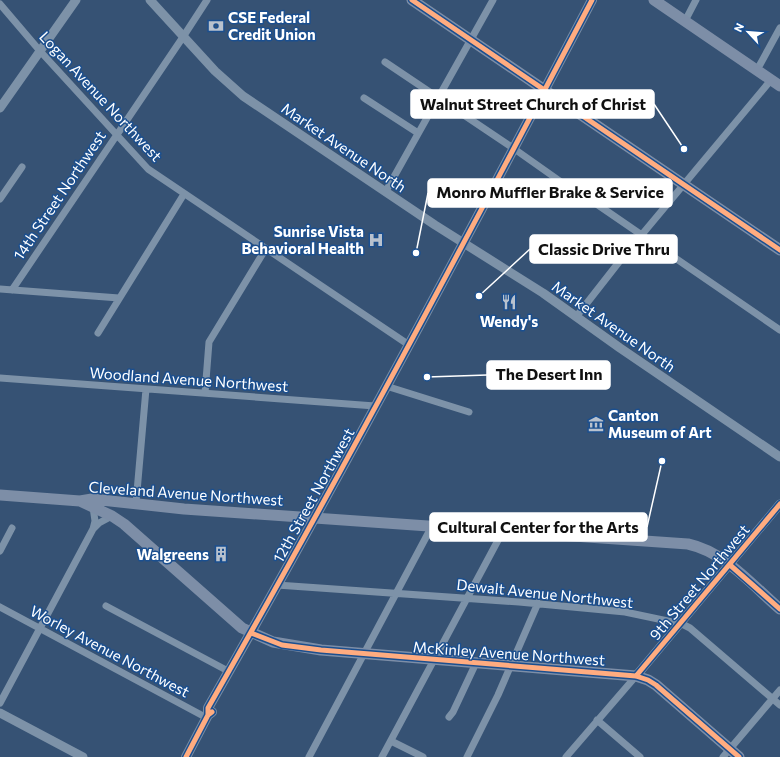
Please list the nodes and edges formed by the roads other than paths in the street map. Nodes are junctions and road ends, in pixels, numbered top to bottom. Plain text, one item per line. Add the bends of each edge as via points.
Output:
1 (76, 0) edge
2 (150, 0) edge
3 (207, 0) edge
4 (412, 0) edge
5 (493, 0) edge
6 (592, 0) edge
7 (654, 0) edge
8 (696, 0) edge
9 (0, 4) edge
10 (685, 21) junction
11 (780, 28) edge
12 (184, 37) junction
13 (470, 39) junction
14 (40, 51) junction
15 (385, 62) dead end
16 (757, 70) junction
17 (775, 83) edge
18 (545, 89) junction
19 (438, 97) junction
20 (364, 98) dead end
21 (1, 106) edge
22 (418, 133) junction
23 (116, 135) junction
24 (513, 148) junction
25 (22, 167) dead end
26 (684, 184) junction
27 (386, 191) junction
28 (184, 194) junction
29 (0, 199) edge
30 (641, 235) junction
31 (464, 244) junction
32 (265, 250) junction
33 (780, 250) edge
34 (0, 289) edge
35 (12, 290) junction
36 (119, 298) junction
37 (576, 317) junction
38 (780, 330) edge
39 (98, 333) dead end
40 (409, 345) junction
41 (0, 378) edge
42 (386, 386) junction
43 (146, 389) junction
44 (205, 393) junction
45 (375, 406) junction
46 (469, 412) dead end
47 (780, 457) edge
48 (0, 495) edge
49 (80, 501) junction
50 (136, 503) junction
51 (780, 504) edge
52 (93, 507) junction
53 (112, 516) junction
54 (314, 518) junction
55 (432, 526) junction
56 (12, 528) dead end
57 (93, 529) junction
58 (503, 531) junction
59 (0, 551) edge
60 (730, 565) junction
61 (277, 585) junction
62 (396, 593) junction
63 (467, 598) junction
64 (538, 604) junction
65 (106, 606) dead end
66 (0, 607) edge
67 (780, 609) edge
68 (679, 623) junction
69 (40, 628) junction
70 (251, 634) junction
71 (364, 654) junction
72 (434, 659) junction
73 (476, 663) junction
74 (510, 666) junction
75 (228, 671) junction
76 (636, 676) junction
77 (780, 690) edge
78 (772, 699) junction
79 (0, 703) edge
80 (780, 705) edge
81 (0, 713) edge
82 (207, 716) junction
83 (449, 718) dead end
84 (598, 720) junction
85 (391, 740) junction
86 (726, 753) edge
87 (83, 757) edge
88 (186, 757) edge
89 (309, 757) edge
90 (382, 757) edge
91 (423, 757) edge
92 (467, 757) edge
93 (566, 757) edge
94 (640, 757) edge
95 (739, 757) edge

1 - 14 street
2 - 12 street, Market Avenue North
3 - 12 street, 14th Street Northwest
4 - 13 main road
5 - 13 street
6 - 18 main road, 12th Street Northwest
7 - 10 main road
8 - 10 street
9 - 14 street, Logan Avenue Northwest
10 - 16 main road
11 - 16 street
12 - 23 street, 14th Street Northwest
12 - 27 street, Market Avenue North via 221,77 243,96
13 - 18 main road
13 - 19 street
14 - 21 street
14 - 23 street, Logan Avenue Northwest
15 - 19 street
16 - 17 main road
17 - 26 street
18 - 24 main road, 12th Street Northwest
18 - 26 main road
19 - 22 street
19 - 24 street
20 - 22 street
22 - 27 street
23 - 28 street, Logan Avenue Northwest via 148,169
23 - 35 street, 14th Street Northwest
24 - 30 street
24 - 31 main road, 12th Street Northwest
25 - 29 street
26 - 30 street
26 - 33 main road
27 - 31 street, Market Avenue North
28 - 32 street, Logan Avenue Northwest
28 - 36 street
30 - 37 street
30 - 38 street
31 - 37 street, Market Avenue North via 543,293
31 - 40 main road, 12th Street Northwest
32 - 40 street, Logan Avenue Northwest
32 - 44 street via 209,342
34 - 35 street
35 - 36 street
36 - 39 street
37 - 47 street, Market Avenue North
40 - 42 main road, 12th Street Northwest
41 - 43 street, Woodland Avenue Northwest
42 - 45 main road, 12th Street Northwest
42 - 46 street
43 - 44 street, Woodland Avenue Northwest
43 - 50 street
44 - 45 street, Woodland Avenue Northwest
45 - 54 main road, 12th Street Northwest
48 - 49 main road, Cleveland Avenue Northwest
49 - 50 main road, Cleveland Avenue Northwest via 92,499
49 - 52 main road, McKinley Avenue Northwest
50 - 54 main road, Cleveland Avenue Northwest
51 - 60 street, 9th Street Northwest
52 - 53 main road, McKinley Avenue Northwest
52 - 57 street
53 - 57 street
53 - 70 main road, McKinley Avenue Northwest
54 - 55 main road, Cleveland Avenue Northwest
54 - 61 main road, 12th Street Northwest
55 - 58 main road, Cleveland Avenue Northwest
55 - 62 street
56 - 59 street
57 - 69 street
58 - 60 main road, Cleveland Avenue Northwest via 688,544 709,551
58 - 63 street
60 - 67 main road, Cleveland Avenue Northwest
60 - 68 street, 9th Street Northwest
61 - 62 street, Dewalt Avenue Northwest
61 - 70 main road, 12th Street Northwest
62 - 63 street, Dewalt Avenue Northwest
62 - 71 street
63 - 64 street, Dewalt Avenue Northwest
63 - 72 street
64 - 68 street, Dewalt Avenue Northwest via 625,612
64 - 74 street
65 - 75 street
66 - 69 street, Worley Avenue Northwest
68 - 76 street, 9th Street Northwest
68 - 78 street, Dewalt Avenue Northwest via 690,628
69 - 79 street
69 - 82 street, Worley Avenue Northwest
70 - 71 main road, McKinley Avenue Northwest via 295,647
70 - 75 main road, 12th Street Northwest
70 - 82 main road, 12th Street Northwest via 247,651 213,711
71 - 72 main road, McKinley Avenue Northwest
71 - 89 street
72 - 73 main road, McKinley Avenue Northwest
72 - 85 street
73 - 74 main road, McKinley Avenue Northwest
73 - 83 street
74 - 76 main road, McKinley Avenue Northwest
74 - 92 street
75 - 82 main road, 12th Street Northwest via 208,708
76 - 84 street, 9th Street Northwest
76 - 86 main road, McKinley Avenue Northwest via 656,685
77 - 78 street
78 - 80 street, Dewalt Avenue Northwest
78 - 86 street
81 - 87 street
82 - 88 main road, 12th Street Northwest
84 - 93 street, 9th Street Northwest
84 - 94 street
85 - 90 street
85 - 91 street
86 - 95 main road, McKinley Avenue Northwest

